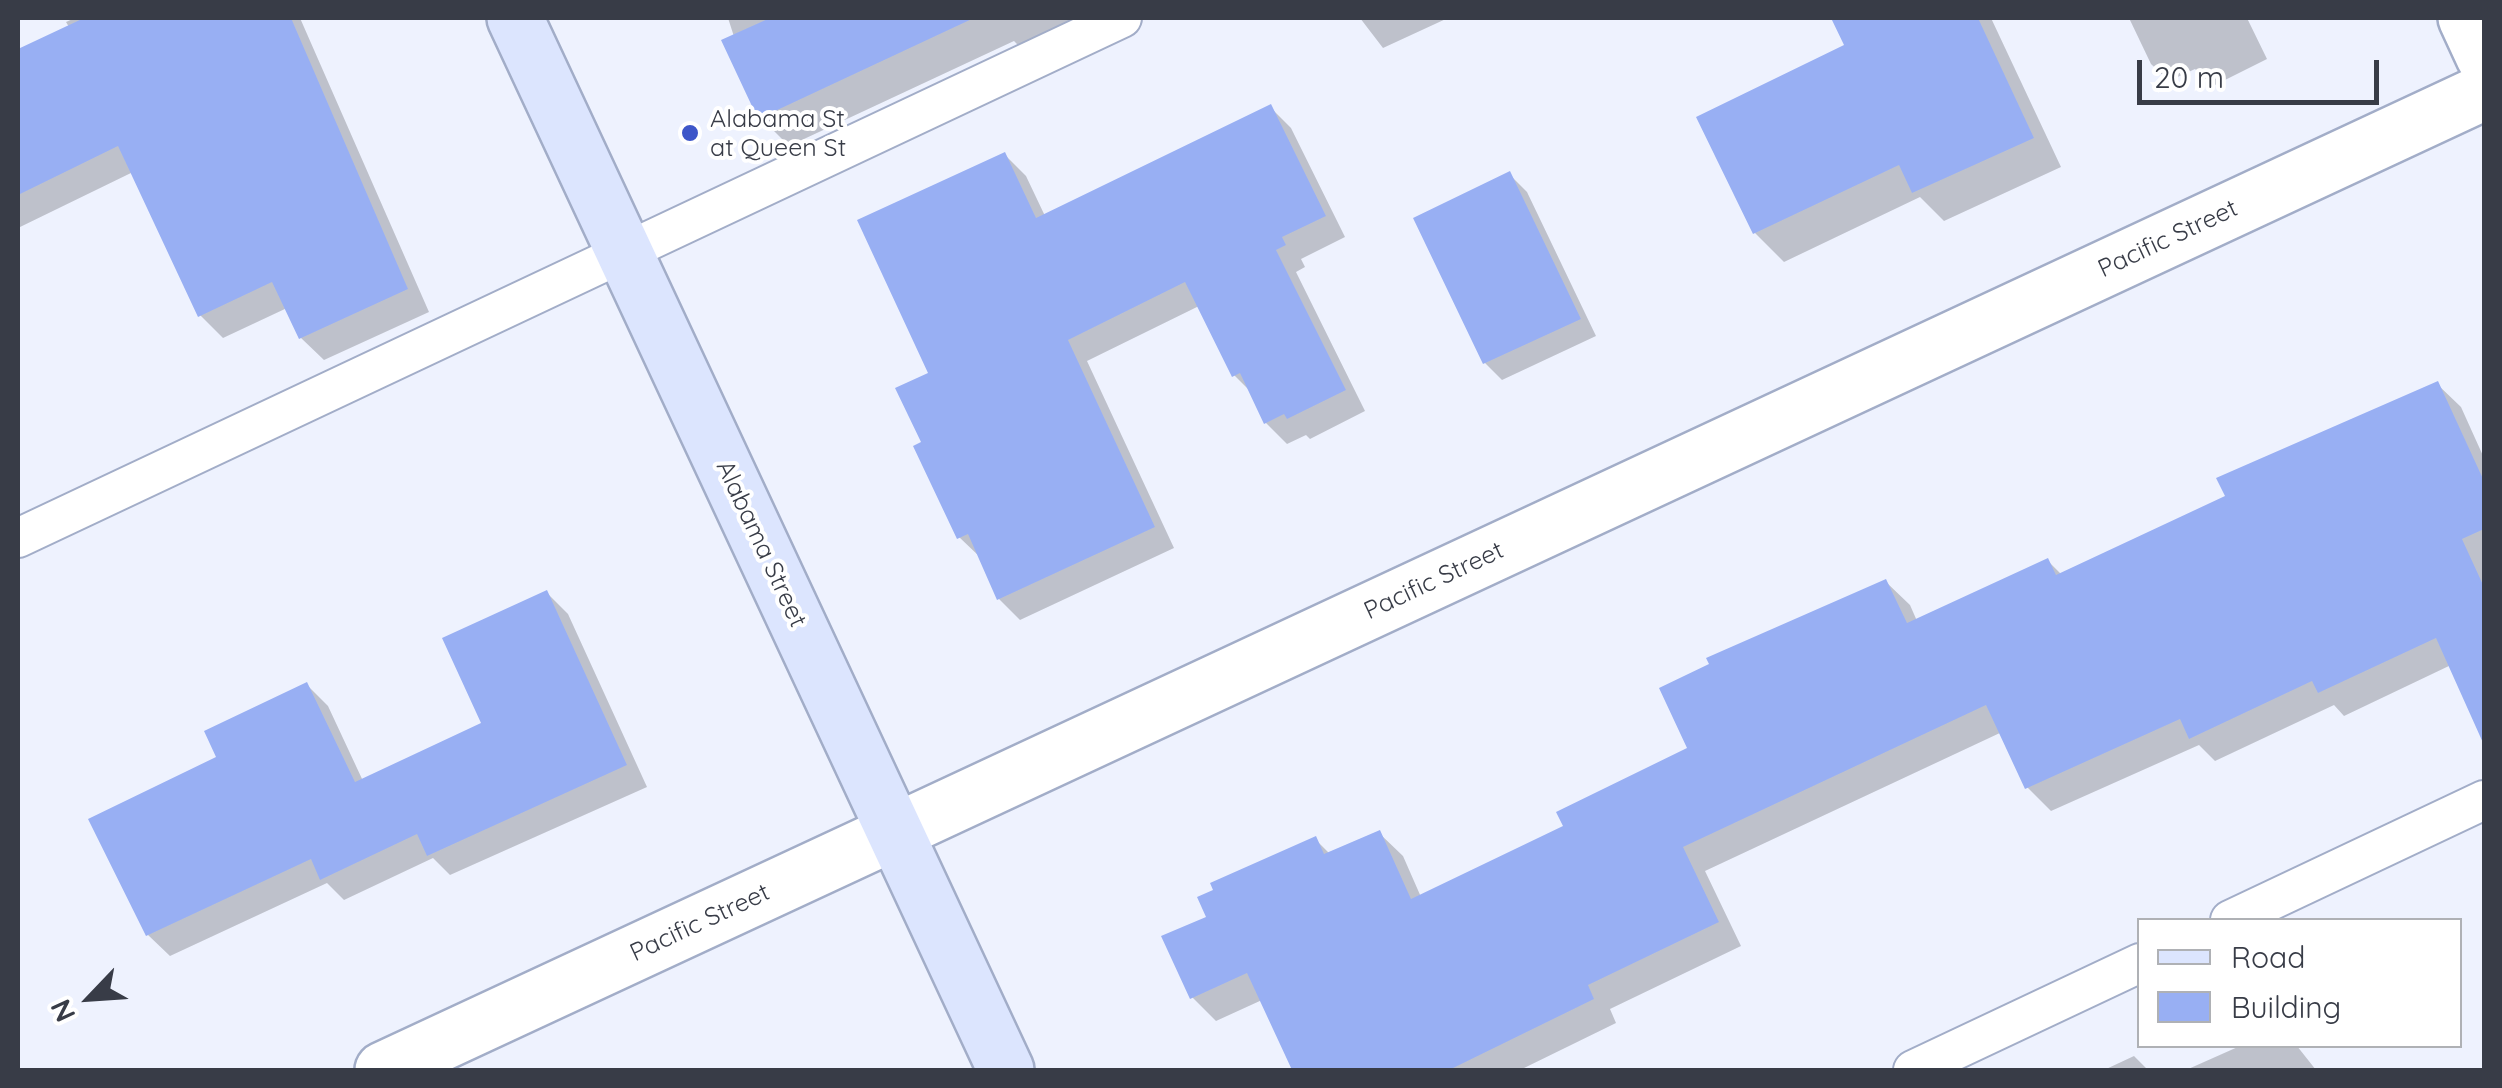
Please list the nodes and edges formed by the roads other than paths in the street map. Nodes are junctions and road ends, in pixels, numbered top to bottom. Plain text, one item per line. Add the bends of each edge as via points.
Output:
1 (516, 18) edge
2 (1122, 18) edge
3 (2466, 18) edge
4 (2484, 57) edge
5 (2484, 92) edge
6 (624, 251) junction
7 (18, 538) edge
8 (2484, 800) edge
9 (895, 832) junction
10 (2234, 918) edge
11 (2137, 964) edge
12 (384, 1070) edge
13 (1006, 1070) edge
14 (1913, 1070) edge

1 - 6 main road, Alabama Street
2 - 6 lane
3 - 4 street
5 - 9 street, Pacific Street
6 - 7 lane
6 - 9 main road, Alabama Street
8 - 10 lane
9 - 12 street, Pacific Street
9 - 13 main road, Alabama Street
11 - 14 lane

